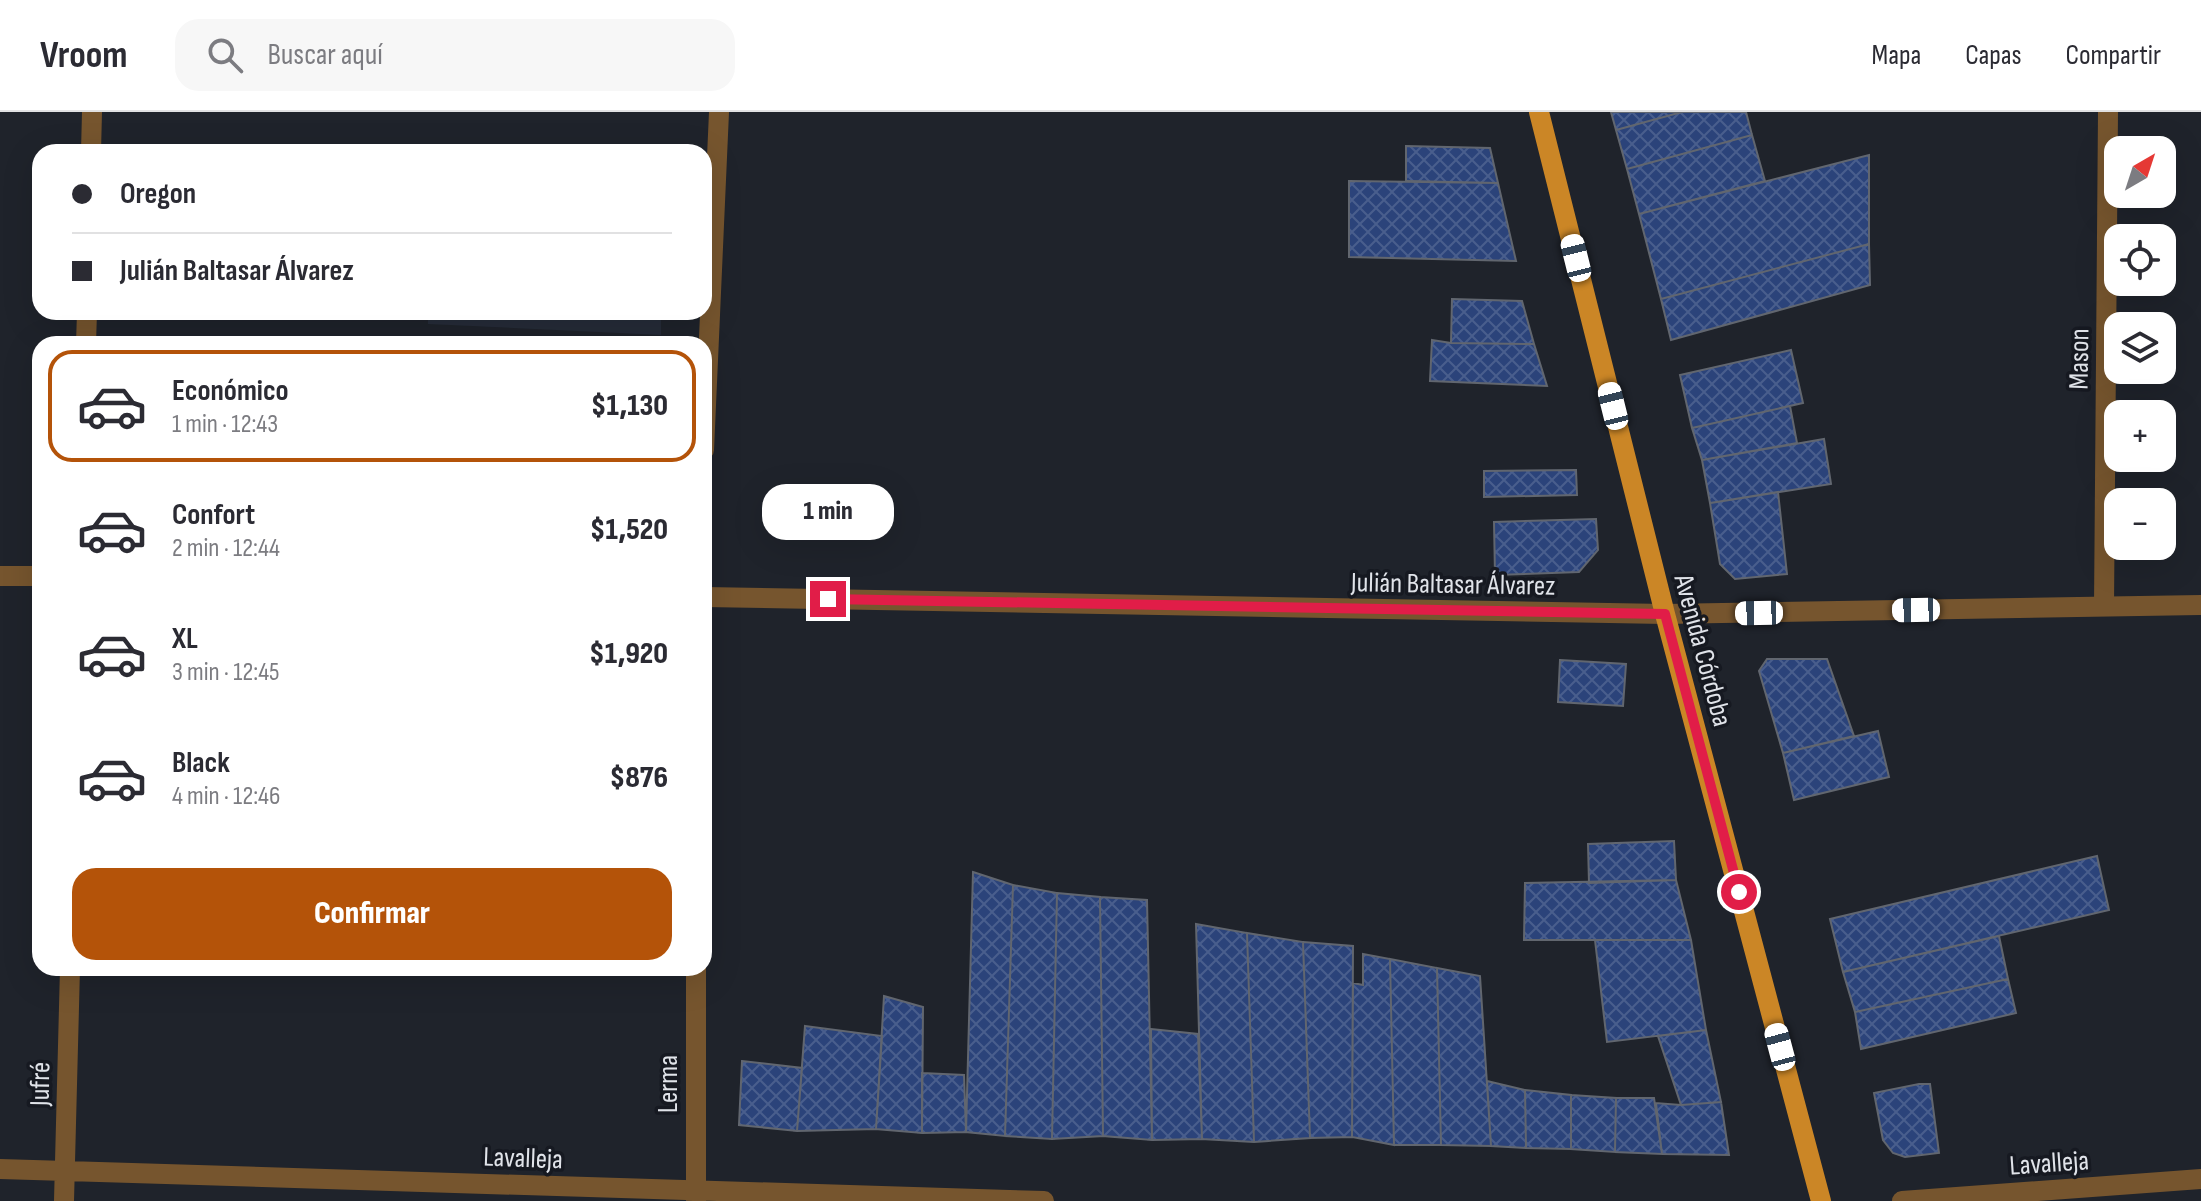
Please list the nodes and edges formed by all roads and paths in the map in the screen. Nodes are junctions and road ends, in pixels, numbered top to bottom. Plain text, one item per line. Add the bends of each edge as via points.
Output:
1 (92, 112) edge
2 (719, 112) edge
3 (1539, 112) edge
4 (2108, 112) edge
5 (91, 144) edge
6 (712, 270) edge
7 (0, 576) edge
8 (32, 576) edge
9 (712, 597) edge
10 (2201, 605) edge
11 (2104, 606) junction
12 (1665, 614) junction
13 (70, 976) edge
14 (696, 976) edge
15 (0, 1169) edge
16 (65, 1170) junction
17 (2201, 1179) edge
18 (695, 1196) edge
19 (64, 1201) edge
20 (1044, 1201) edge
21 (1821, 1201) edge
22 (1902, 1201) edge

1 - 5 street
2 - 6 street
3 - 12 main road, Avenida Córdoba
4 - 11 street, Mason
7 - 8 street
9 - 12 street, Julián Baltasar Álvarez
10 - 11 street, Julián Baltasar Álvarez
11 - 12 street, Julián Baltasar Álvarez
12 - 21 main road, Avenida Córdoba
13 - 16 street, Jufré
14 - 18 street, Lerma
15 - 16 street, Lavalleja
16 - 18 street, Lavalleja
16 - 19 street, Jufré
17 - 22 street, Lavalleja
18 - 20 street, Lavalleja

